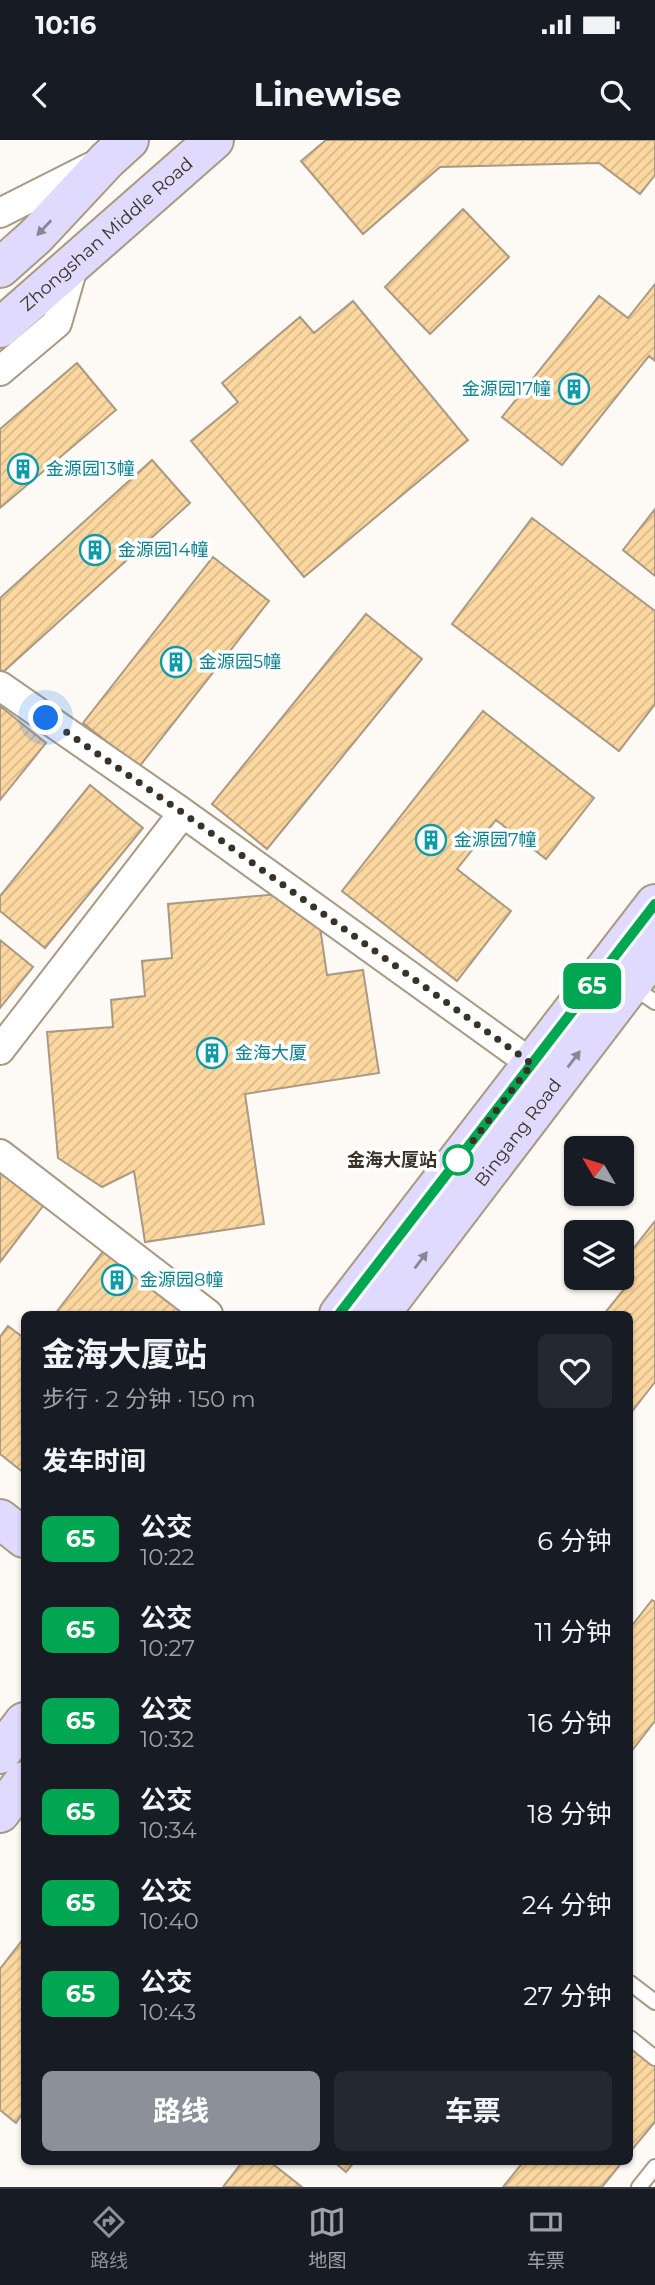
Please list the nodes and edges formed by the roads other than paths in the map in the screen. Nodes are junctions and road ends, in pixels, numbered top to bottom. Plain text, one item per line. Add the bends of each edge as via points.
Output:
1 (214, 140) edge
2 (118, 150) edge
3 (0, 213) edge
4 (74, 264) junction
5 (0, 268) edge
6 (0, 328) edge
7 (0, 371) edge
8 (0, 686) edge
9 (183, 813) junction
10 (655, 904) edge
11 (649, 974) edge
12 (0, 1050) edge
13 (532, 1064) junction
14 (0, 1154) edge
15 (204, 1311) edge
16 (341, 1311) edge
17 (382, 1311) edge
18 (0, 1519) edge
19 (21, 1536) edge
20 (21, 1726) edge
21 (0, 1754) edge
22 (21, 1785) edge
23 (0, 1813) edge
24 (633, 1985) edge
25 (655, 2002) edge
26 (633, 2040) edge
27 (655, 2058) edge
28 (655, 2167) edge
29 (639, 2187) edge

1 - 4 street, Zhongshan Middle Road
2 - 3 street
2 -> 5 street
4 - 6 street, Zhongshan Middle Road
4 - 7 street via 57,323
8 - 9 street
9 - 12 street
9 - 13 street
10 - 13 street, Bingang Road
17 -> 11 street, Bingang Road
13 - 16 street, Bingang Road
14 - 15 street
18 - 19 street
20 - 21 street
22 - 23 street
24 - 25 lane
26 - 27 lane
28 - 29 lane

